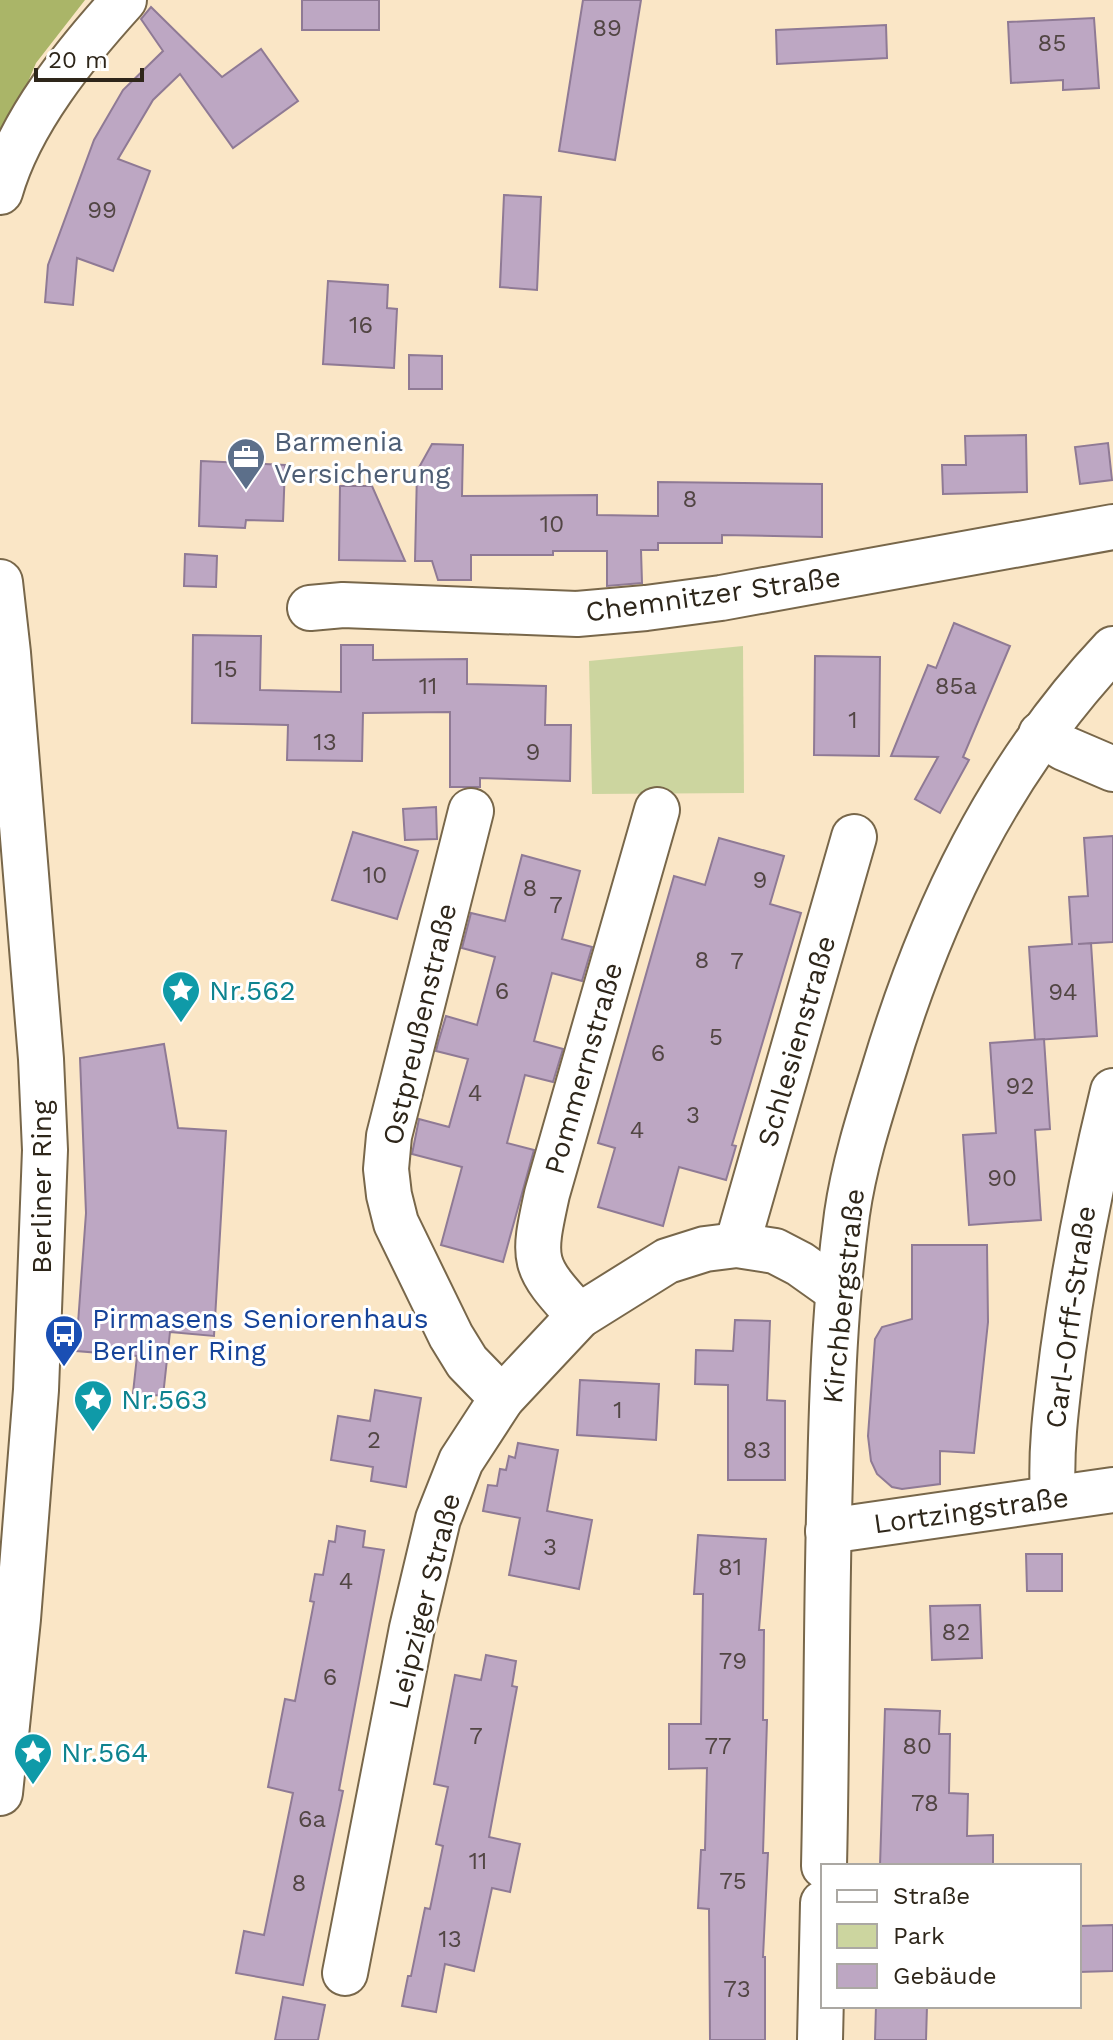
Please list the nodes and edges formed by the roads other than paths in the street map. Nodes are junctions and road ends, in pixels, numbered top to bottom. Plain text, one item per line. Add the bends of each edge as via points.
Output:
1 (124, 0) edge
2 (0, 192) edge
3 (1113, 527) edge
4 (0, 582) edge
5 (310, 608) dead end
6 (1113, 649) edge
7 (1041, 734) junction
8 (1113, 769) edge
9 (657, 810) dead end
10 (471, 811) dead end
11 (854, 837) dead end
12 (1113, 1091) edge
13 (737, 1245) junction
14 (838, 1291) junction
15 (579, 1316) junction
16 (502, 1398) junction
17 (1113, 1490) edge
18 (1053, 1497) junction
19 (828, 1531) junction
20 (0, 1793) edge
21 (824, 1864) edge
22 (345, 1973) dead end
23 (821, 1994) edge
24 (820, 2040) edge

1 - 2 street via 58,80 25,134
3 - 5 street, Chemnitzer Straße via 646,608 577,614
4 - 20 street, Berliner Ring via 45,1150 36,1390
6 - 7 street, Kirchbergstraße
7 - 8 street
7 - 14 street, Kirchbergstraße via 984,825 925,947 863,1139
9 - 15 street, Pommernstraße via 538,1235 542,1271
10 - 16 street, Ostpreußenstraße via 389,1136 386,1169 396,1223 418,1272 467,1362
11 - 13 street, Schlesienstraße
12 - 18 street, Carl-Orff-Straße via 1090,1183 1069,1309 1053,1431
13 - 14 street, Leipziger Straße via 775,1251
13 - 15 street, Leipziger Straße via 667,1261
14 - 19 street, Kirchbergstraße
15 - 16 street, Leipziger Straße
16 - 22 street, Leipziger Straße via 461,1461 438,1519
17 - 18 street, Lortzingstraße
18 - 19 street, Lortzingstraße
19 - 21 street, Kirchbergstraße
23 - 24 street

